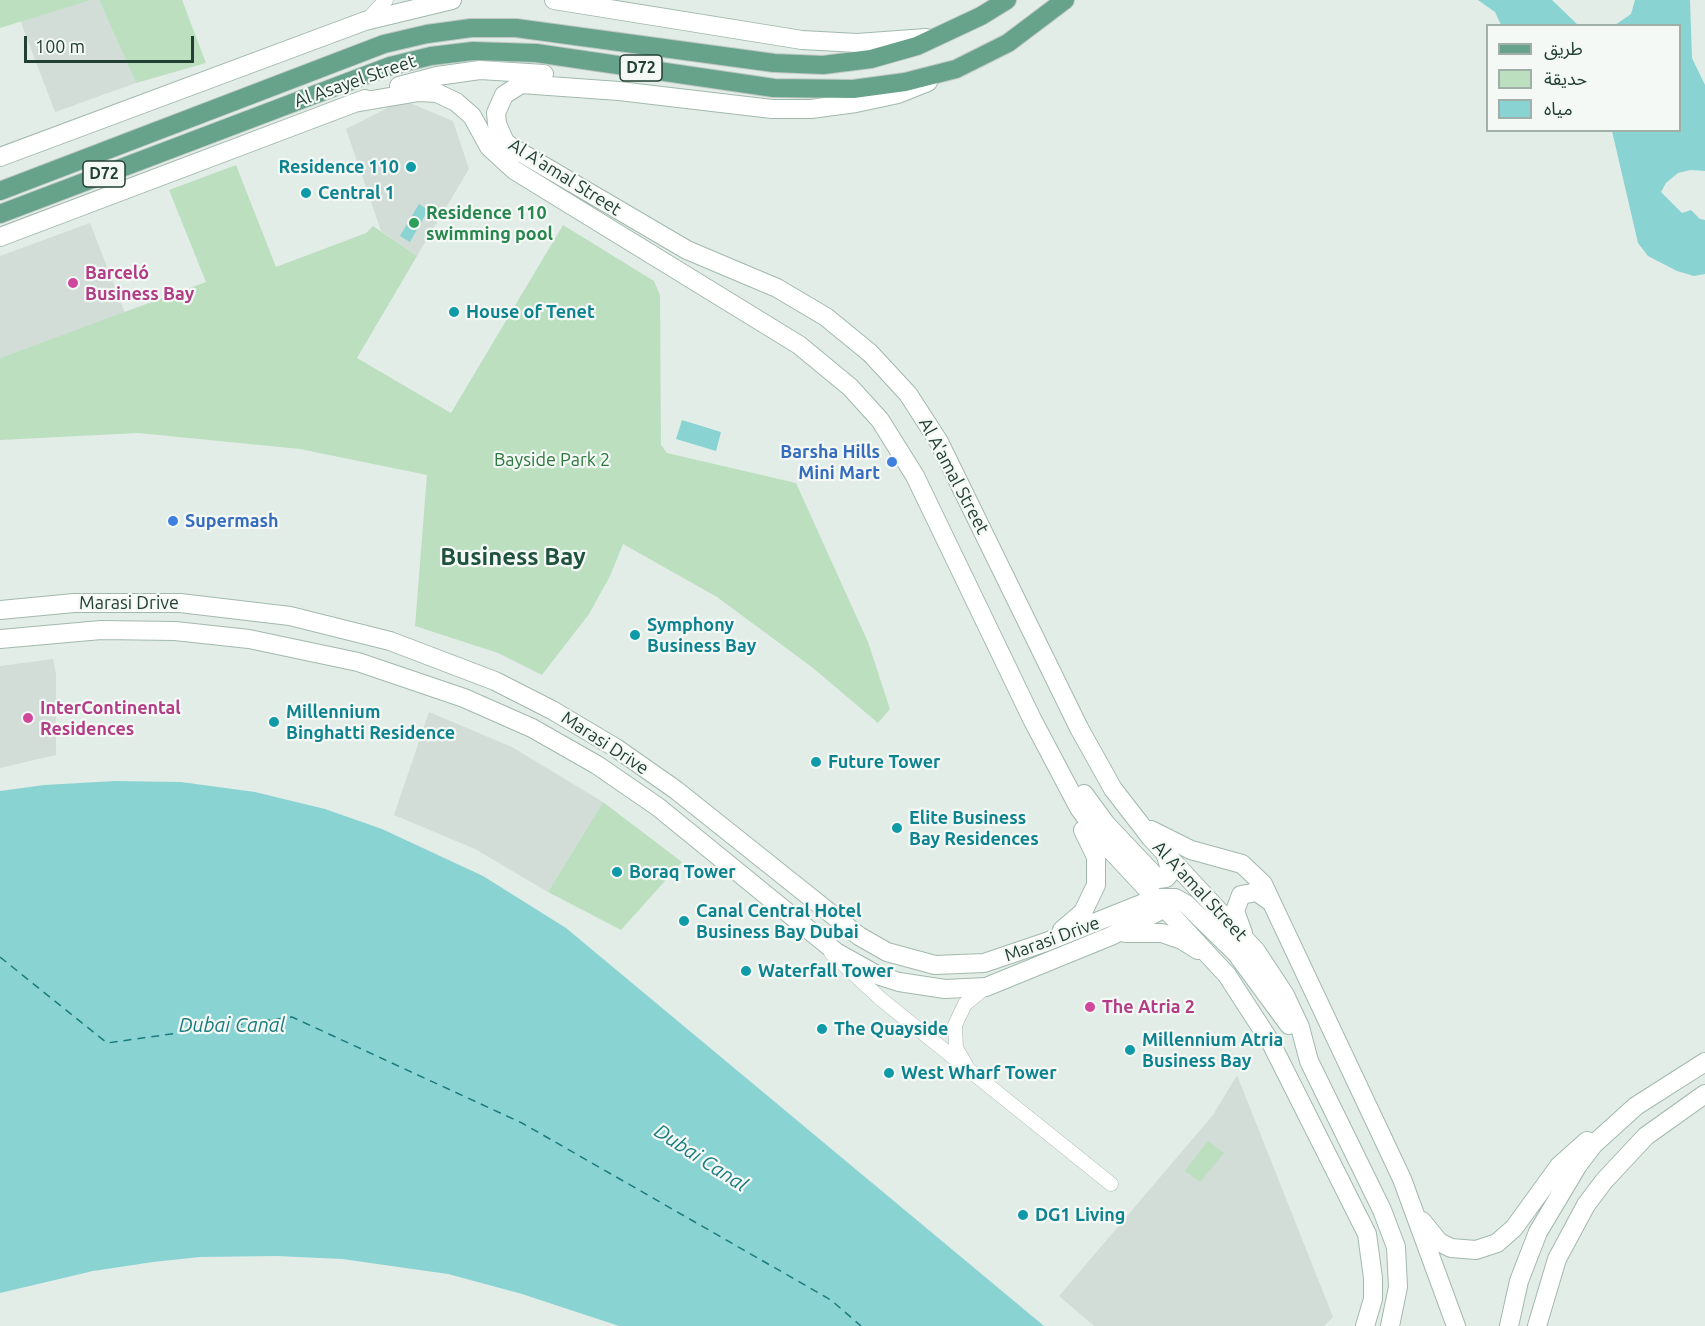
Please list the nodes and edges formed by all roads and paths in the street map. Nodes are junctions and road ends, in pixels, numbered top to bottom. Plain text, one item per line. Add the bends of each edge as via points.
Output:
1 (386, 0) edge
2 (452, 0) edge
3 (554, 0) edge
4 (1007, 0) edge
5 (1065, 0) edge
6 (365, 21) junction
7 (940, 36) junction
8 (956, 69) junction
9 (528, 78) junction
10 (354, 104) junction
11 (0, 156) edge
12 (0, 191) edge
13 (0, 214) edge
14 (0, 237) edge
15 (0, 610) edge
16 (0, 639) edge
17 (1003, 660) junction
18 (1032, 720) junction
19 (1126, 809) junction
20 (1164, 852) junction
21 (1184, 874) junction
22 (743, 876) junction
23 (742, 895) dead end
24 (1165, 901) junction
25 (1271, 902) junction
26 (1111, 936) junction
27 (818, 937) junction
28 (1245, 938) junction
29 (1046, 942) junction
30 (1227, 975) junction
31 (986, 987) junction
32 (1309, 1061) junction
33 (1705, 1062) edge
34 (972, 1074) junction
35 (1705, 1094) edge
36 (1614, 1125) junction
37 (1112, 1184) dead end
38 (1410, 1204) junction
39 (1538, 1323) edge
40 (1365, 1326) edge
41 (1390, 1326) edge
42 (1456, 1326) edge
43 (1509, 1326) edge

1 - 6 street
2 - 6 street
3 - 7 street via 802,40 885,42
4 - 7 main road, Al Asayel Street / D72
5 - 8 main road, Al Asayel Street / D72 via 1008,42
6 - 11 street
7 - 12 main road, Al Asayel Street / D72 via 871,59 798,65 538,30 483,28 427,34 384,44
8 - 9 street, Al A'amal Street via 898,94 811,109 743,107
8 - 13 main road, Al Asayel Street / D72 via 879,86 800,90 536,53 442,55 390,66
9 - 10 street, Al A'amal Street via 480,70 437,76 395,87
9 - 19 street, Al A'amal Street via 512,88 499,104 497,124 505,142 687,250 802,302 849,334 908,394 939,442 1079,728
10 - 14 street, Al A'amal Street
10 - 17 street, Al A'amal Street via 419,92 437,93 456,102 472,116 489,147 514,170 790,339 834,372 873,412 905,457
15 - 29 street, Marasi Drive via 74,603 180,603 290,616 390,641 513,690 616,748 676,790 859,936 887,952 935,965 968,965
16 - 22 street, Marasi Drive via 101,630 176,631 249,639 429,685 532,728 628,786
17 - 18 street, Al A'amal Street
17 - 20 street via 1041,710 1096,813 1158,879 1171,872
18 - 24 street, Al A'amal Street via 1087,821
18 - 29 street via 1059,788 1093,848 1098,866 1096,885 1083,912
19 - 20 street, Al A'amal Street
19 - 25 street via 1174,843 1242,864 1263,884
20 - 21 street, Al A'amal Street
21 - 24 street
21 - 28 street, Al A'amal Street
22 - 23 street
22 - 27 street, Marasi Drive
24 - 26 street, Marasi Drive
24 - 29 street, Marasi Drive
24 - 30 street, Al A'amal Street
24 - 32 street via 1186,904 1236,953 1269,994
25 - 28 street via 1252,891 1238,899 1235,910
25 - 38 street via 1376,1120
26 - 30 street via 1142,931 1172,936 1191,945
26 - 31 street, Marasi Drive
27 - 31 street, Marasi Drive via 856,964 899,982 945,989
27 - 34 street, Marasi Drive via 848,972
28 - 32 street, Al A'amal Street via 1285,995 1300,1027
30 - 40 street, Al A'amal Street via 1271,1043 1361,1221 1370,1247 1373,1278
31 - 34 street, Marasi Drive via 965,1004 955,1024 956,1048
32 - 41 street, Al A'amal Street via 1396,1247 1398,1287
33 - 36 street via 1658,1090
34 - 37 street, Marasi Drive
35 - 39 street via 1646,1136 1604,1180 1562,1250
36 - 38 street via 1569,1156 1514,1228 1486,1247 1465,1251 1439,1242
36 - 43 street via 1578,1165 1550,1209 1528,1256
38 - 42 street

